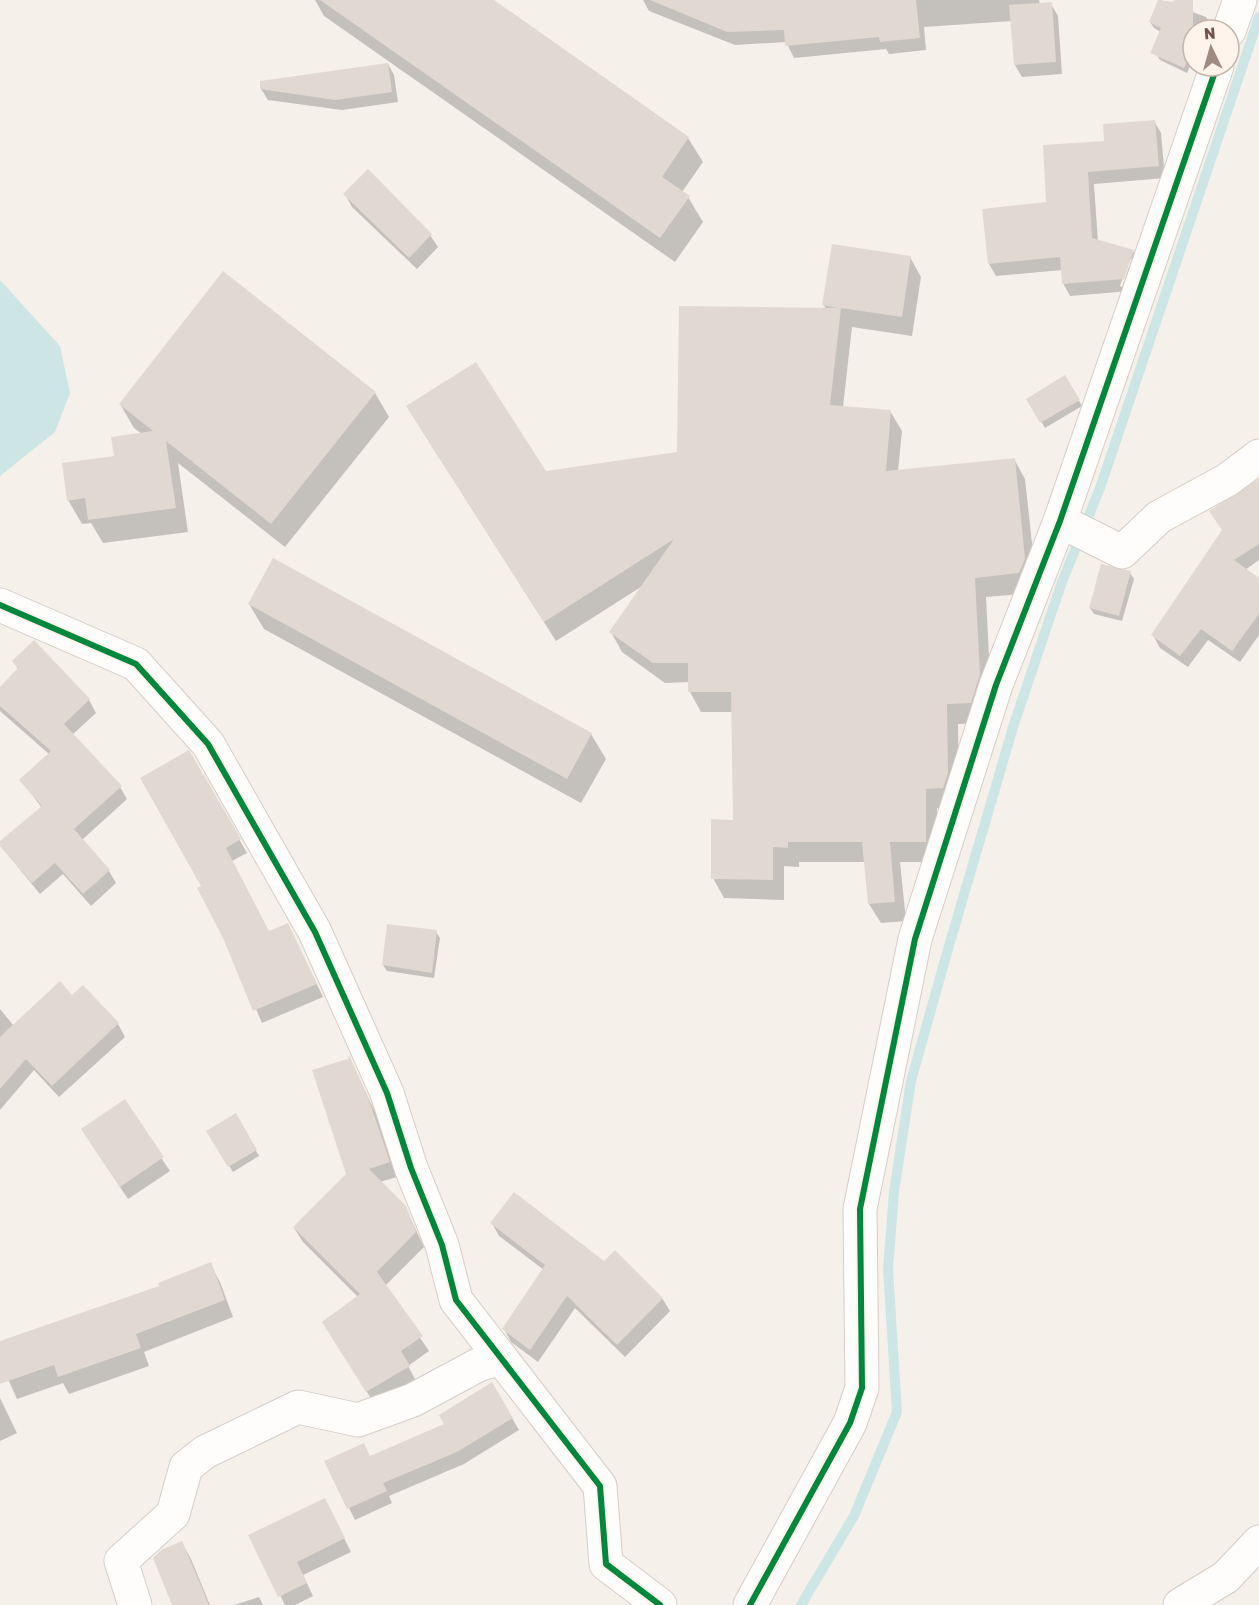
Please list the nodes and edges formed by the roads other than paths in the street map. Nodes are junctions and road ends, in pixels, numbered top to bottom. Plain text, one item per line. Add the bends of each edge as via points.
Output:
1 (1240, 0) edge
2 (1234, 18) edge
3 (1213, 78) edge
4 (1259, 456) edge
5 (1060, 520) junction
6 (0, 605) edge
7 (501, 1359) junction
8 (1259, 1542) edge
9 (135, 1605) edge
10 (660, 1605) edge
11 (750, 1605) edge
12 (1180, 1605) edge

1 - 2 street
3 - 5 street
4 - 5 street via 1227,480 1159,517 1122,552
5 - 11 street via 996,685 915,939 860,1209 862,1388 850,1423
6 - 7 street via 136,664 208,744 315,932 387,1094 442,1245 456,1300
7 - 9 street via 478,1365 413,1400 358,1420 298,1407 205,1452 186,1467 173,1514 121,1561
7 - 10 street via 600,1486 606,1564
8 - 12 street via 1226,1577

